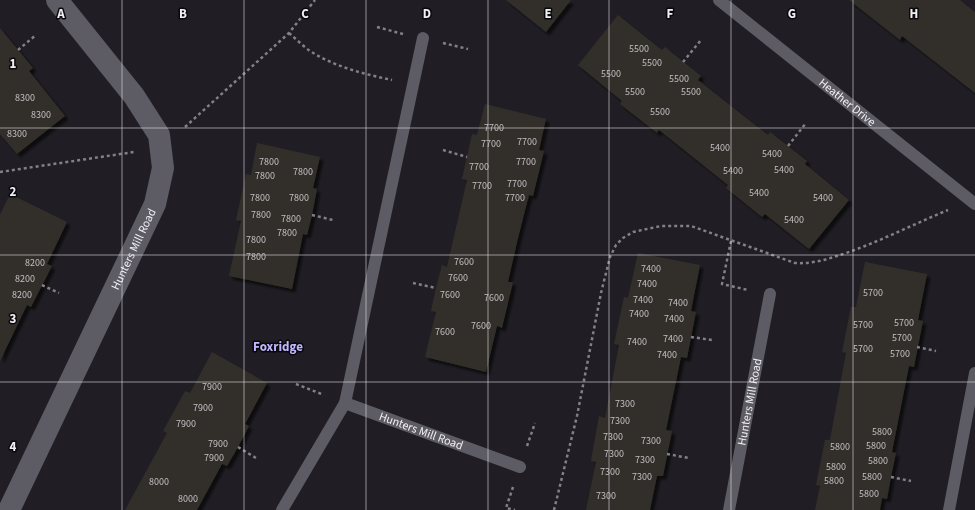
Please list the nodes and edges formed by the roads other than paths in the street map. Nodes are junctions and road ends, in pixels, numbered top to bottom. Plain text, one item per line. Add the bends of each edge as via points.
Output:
1 (57, 0) edge
2 (719, 0) edge
3 (423, 38) dead end
4 (975, 204) edge
5 (770, 294) road end
6 (975, 373) edge
7 (345, 403) junction
8 (520, 467) dead end
9 (9, 510) edge
10 (282, 510) edge
11 (729, 510) edge
12 (949, 510) edge

1 - 9 street, Hunters Mill Road via 134,96 159,135 164,168 155,204
2 - 4 lane, Heather Drive
3 - 7 lane
5 - 11 lane, Hunters Mill Road
6 - 12 lane
7 - 8 lane, Hunters Mill Road
7 - 10 lane

